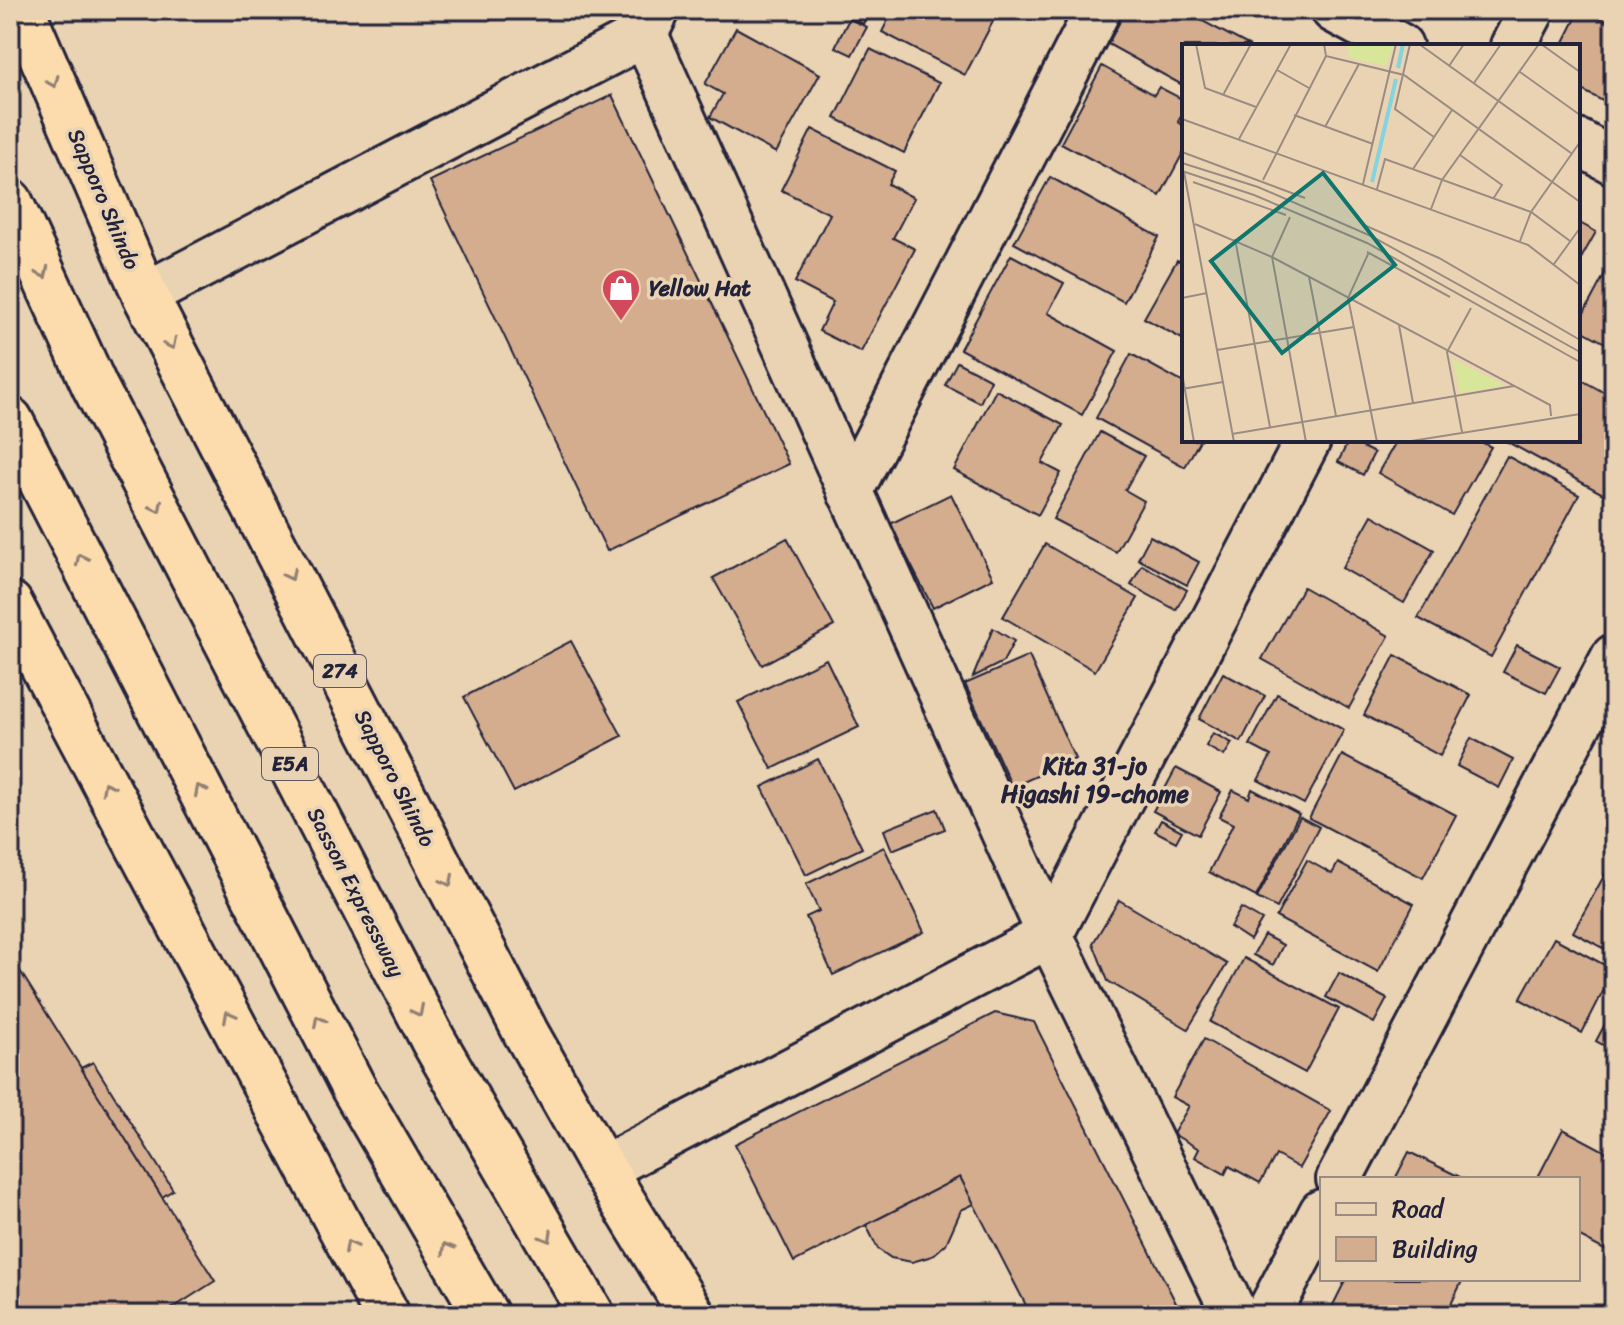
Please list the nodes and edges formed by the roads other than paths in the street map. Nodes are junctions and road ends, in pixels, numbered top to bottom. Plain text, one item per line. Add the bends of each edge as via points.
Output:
1 (22, 10) edge
2 (1098, 10) edge
3 (1334, 10) edge
4 (1532, 10) edge
5 (645, 18) edge
6 (1396, 44) edge
7 (1514, 44) edge
8 (1580, 143) edge
9 (1614, 162) edge
10 (10, 202) edge
11 (145, 295) junction
12 (10, 420) edge
13 (1307, 442) edge
14 (850, 492) junction
15 (10, 604) edge
16 (1614, 657) edge
17 (1050, 935) junction
18 (603, 1169) junction
19 (1340, 1177) edge
20 (1320, 1216) edge
21 (387, 1315) edge
22 (486, 1315) edge
23 (592, 1315) edge
24 (692, 1315) edge
25 (1235, 1315) edge
26 (1268, 1315) edge

1 -> 11 highway, Sapporo Shindo / 274
2 - 14 street
3 - 6 street
4 - 7 street
5 - 11 street
5 - 14 street
8 - 9 street
10 -> 23 highway, Sasson Expressway / E5A via 95,387 433,1040
11 -> 18 highway, Sapporo Shindo / 274 via 526,1033
22 -> 12 highway via 353,1087
13 - 17 street
14 - 17 street
21 -> 15 highway
16 - 19 street
17 - 18 street
17 - 25 street
18 - 24 highway, Sapporo Shindo / 274
20 - 26 street

